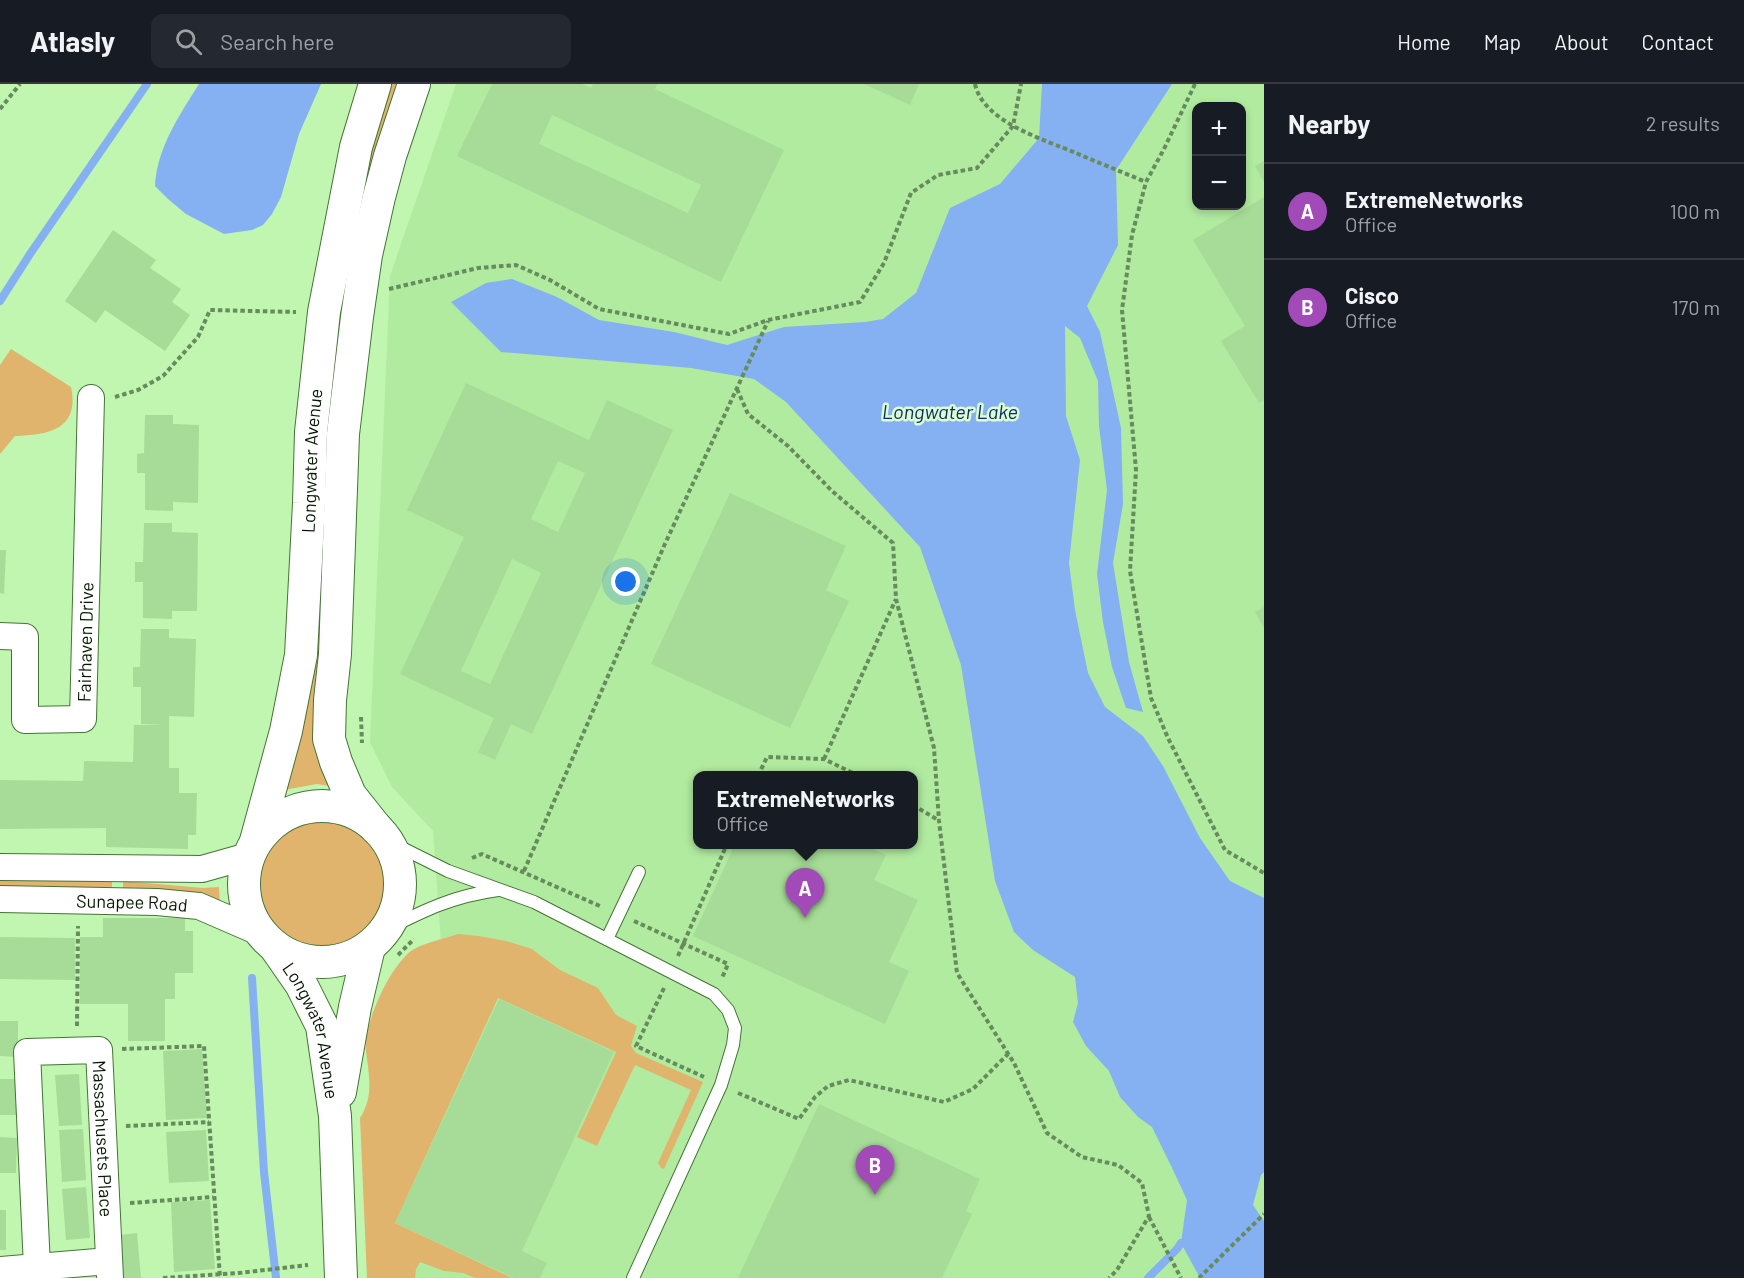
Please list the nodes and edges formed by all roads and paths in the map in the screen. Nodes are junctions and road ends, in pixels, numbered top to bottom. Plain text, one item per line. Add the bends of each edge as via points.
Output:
1 (20, 84) edge
2 (375, 84) edge
3 (414, 84) edge
4 (975, 84) edge
5 (1020, 84) edge
6 (1195, 84) edge
7 (0, 109) edge
8 (1012, 126) junction
9 (1146, 182) junction
10 (382, 291) dead end
11 (274, 310) dead end
12 (768, 320) junction
13 (736, 389) junction
14 (91, 398) joint
15 (896, 599) junction
16 (0, 636) edge
17 (360, 713) dead end
18 (362, 746) dead end
19 (824, 759) junction
20 (760, 771) edge
21 (849, 771) edge
22 (918, 808) edge
23 (939, 820) junction
24 (382, 835) junction
25 (252, 848) junction
26 (726, 849) edge
27 (467, 861) dead end
28 (0, 867) edge
29 (524, 871) junction
30 (639, 872) dead end
31 (1264, 873) edge
32 (499, 889) junction
33 (0, 899) edge
34 (78, 901) junction
35 (619, 914) junction
36 (377, 939) junction
37 (607, 939) junction
38 (267, 940) junction
39 (683, 944) junction
40 (671, 972) junction
41 (714, 994) junction
42 (88, 1051) junction
43 (1008, 1054) junction
44 (721, 1085) junction
45 (335, 1116) junction
46 (209, 1122) junction
47 (102, 1128) junction
48 (213, 1197) junction
49 (106, 1205) junction
50 (1264, 1214) edge
51 (1149, 1216) junction
52 (308, 1265) dead end
53 (37, 1267) junction
54 (110, 1269) edge
55 (0, 1270) edge
56 (220, 1276) edge
57 (1180, 1276) edge
58 (163, 1278) edge
59 (341, 1278) edge
60 (633, 1278) edge
61 (1109, 1278) edge
62 (1199, 1278) edge

1 - 7 path
2 - 25 street, Longwater Avenue via 356,147 327,289 311,432 301,655 286,731
3 - 24 street, Longwater Avenue via 379,197 357,317 343,434 330,700 329,739 336,762 350,795
4 - 8 path via 987,107
5 - 8 path
6 - 9 path
8 - 9 path
8 - 12 path via 977,168 938,175 911,192 884,263 860,302
9 - 31 path via 1132,235 1122,310 1136,471 1130,571 1151,698 1226,850
10 - 12 path via 478,268 516,265 599,309 729,334
11 - 14 path via 210,310 198,337 163,376 116,397
12 - 13 path
13 - 15 path via 748,414 893,543
13 - 29 path
14 - 16 street, Fairhaven Drive via 83,719 25,720 25,637
15 - 19 path
15 - 23 path via 934,748
17 - 18 path
19 - 20 path via 766,757
19 - 21 path
22 - 23 path
23 - 43 path via 957,973
24 - 25 street via 351,811 320,805 286,814 270,825
24 - 32 lane via 448,871
24 - 36 street via 395,856 400,881 396,910
25 - 28 street, Sunapee Road via 202,869
25 - 38 street via 243,875 244,895 249,913
26 - 39 path
27 - 29 path via 482,854
29 - 35 path
30 - 35 lane
32 - 36 lane via 434,906
32 - 37 lane
33 - 34 street, Sunapee Road
34 - 38 street, Sunapee Road via 199,906
34 - 42 path
35 - 37 lane
35 - 39 path
36 - 38 street via 358,955 317,963 292,957
36 - 45 street, Longwater Avenue via 355,1007
37 - 40 lane
38 - 45 street, Longwater Avenue via 301,984 322,1026
39 - 40 path
39 - 41 path via 728,964
40 - 41 lane
40 - 44 path via 636,1046
41 - 44 lane via 728,1010 735,1028 734,1045
42 - 46 path via 204,1046
42 - 47 street, Massachusets Place
42 - 53 street, Massachusets Place via 27,1052
43 - 44 path via 972,1089 944,1102 849,1080 828,1086 799,1119
43 - 51 path via 1047,1133 1082,1157 1118,1165 1142,1183
44 - 60 lane
45 - 59 street, Longwater Avenue
46 - 47 path
46 - 48 path
47 - 49 street, Massachusets Place
48 - 49 path
48 - 56 path
49 - 54 street, Massachusets Place
50 - 62 path
51 - 57 path
51 - 61 path
52 - 56 path
53 - 54 street
53 - 55 street
56 - 58 path

